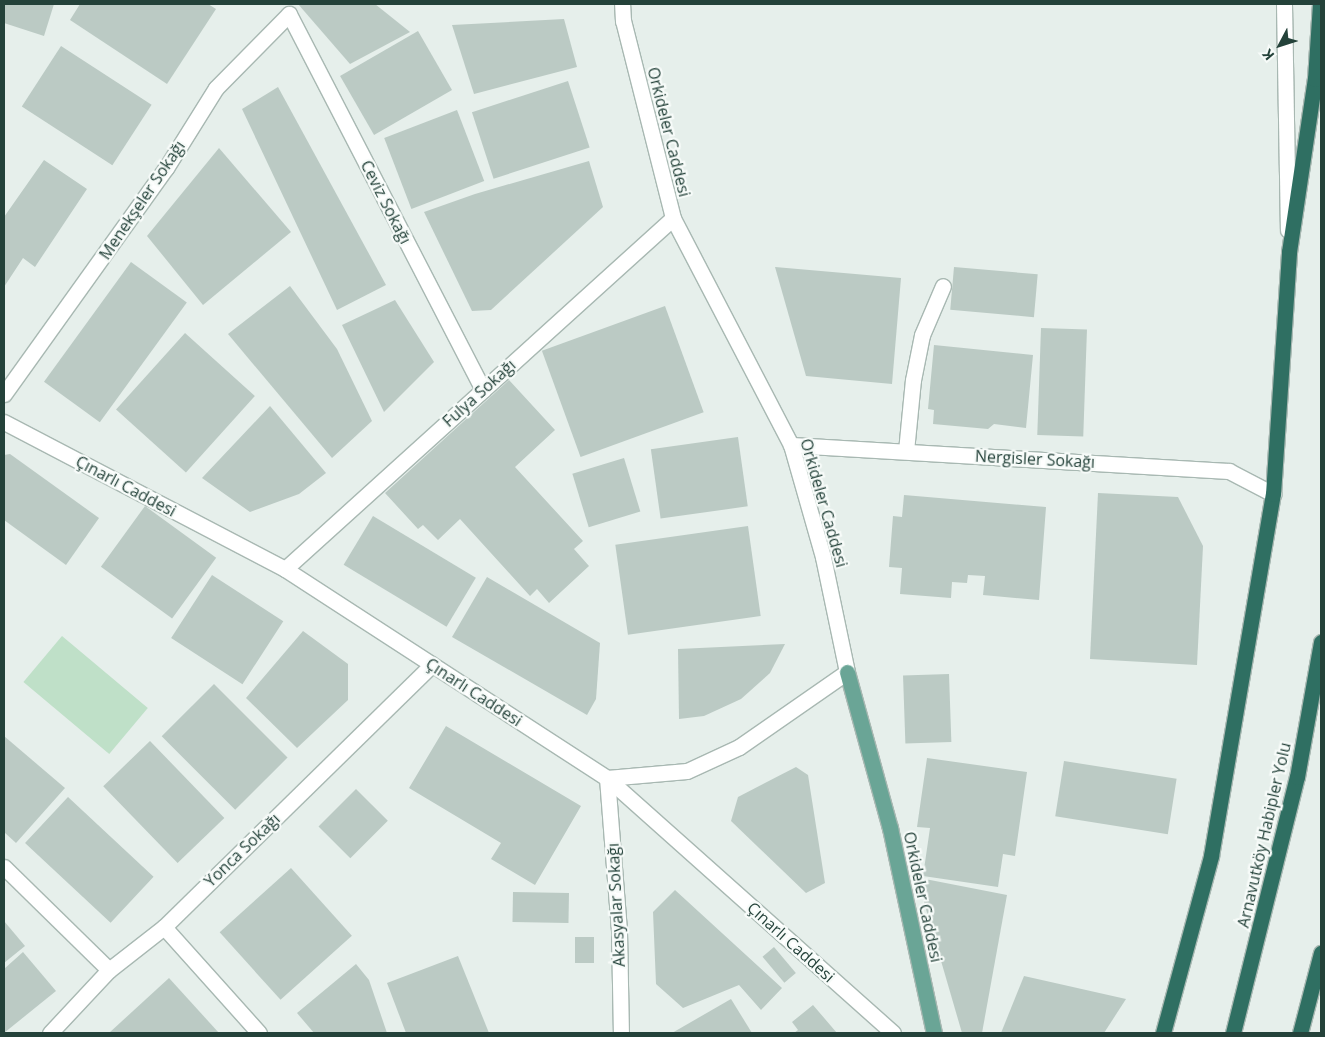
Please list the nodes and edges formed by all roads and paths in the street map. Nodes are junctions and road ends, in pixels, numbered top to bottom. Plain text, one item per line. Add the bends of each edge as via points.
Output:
1 (622, 4) edge
2 (1284, 4) edge
3 (1320, 4) edge
4 (289, 14) joint
5 (673, 218) junction
6 (1288, 252) junction
7 (944, 286) dead end
8 (482, 390) junction
9 (4, 394) edge
10 (4, 422) edge
11 (791, 445) junction
12 (906, 451) junction
13 (1273, 494) junction
14 (285, 569) junction
15 (1321, 642) edge
16 (432, 665) junction
17 (847, 672) junction
18 (607, 778) junction
19 (4, 867) edge
20 (164, 927) junction
21 (1321, 953) edge
22 (109, 970) junction
23 (50, 1033) edge
24 (259, 1033) edge
25 (621, 1033) edge
26 (893, 1033) edge
27 (934, 1033) edge
28 (1163, 1033) edge
29 (1233, 1033) edge
30 (1300, 1033) edge

1 - 5 street, Orkideler Caddesi via 623,21
2 - 6 street
3 - 6 highway via 1315,79
4 - 8 street, Ceviz Sokağı
4 - 9 street, Menekşeler Sokağı via 216,88 144,200
5 - 8 street, Fulya Sokağı
5 - 11 street, Orkideler Caddesi
6 - 13 highway
7 - 12 street via 922,335 913,380
8 - 14 street, Fulya Sokağı
10 - 14 street, Çınarlı Caddesi
11 - 12 street, Nergisler Sokağı
11 - 17 street, Orkideler Caddesi via 823,557
12 - 13 street, Nergisler Sokağı via 1229,471
13 - 28 highway via 1211,856
14 - 16 street, Çınarlı Caddesi
15 - 29 highway, Arnavutköy Habipler Yolu via 1297,777
16 - 18 street, Çınarlı Caddesi
16 - 20 street, Yonca Sokağı
17 - 18 street via 739,747 687,771
17 - 27 main road, Orkideler Caddesi via 890,828
18 - 25 street, Akasyalar Sokağı via 619,932
18 - 26 street, Çınarlı Caddesi
19 - 22 street
20 - 22 street, Yonca Sokağı
20 - 24 street
21 - 30 highway
22 - 23 street, Yonca Sokağı

